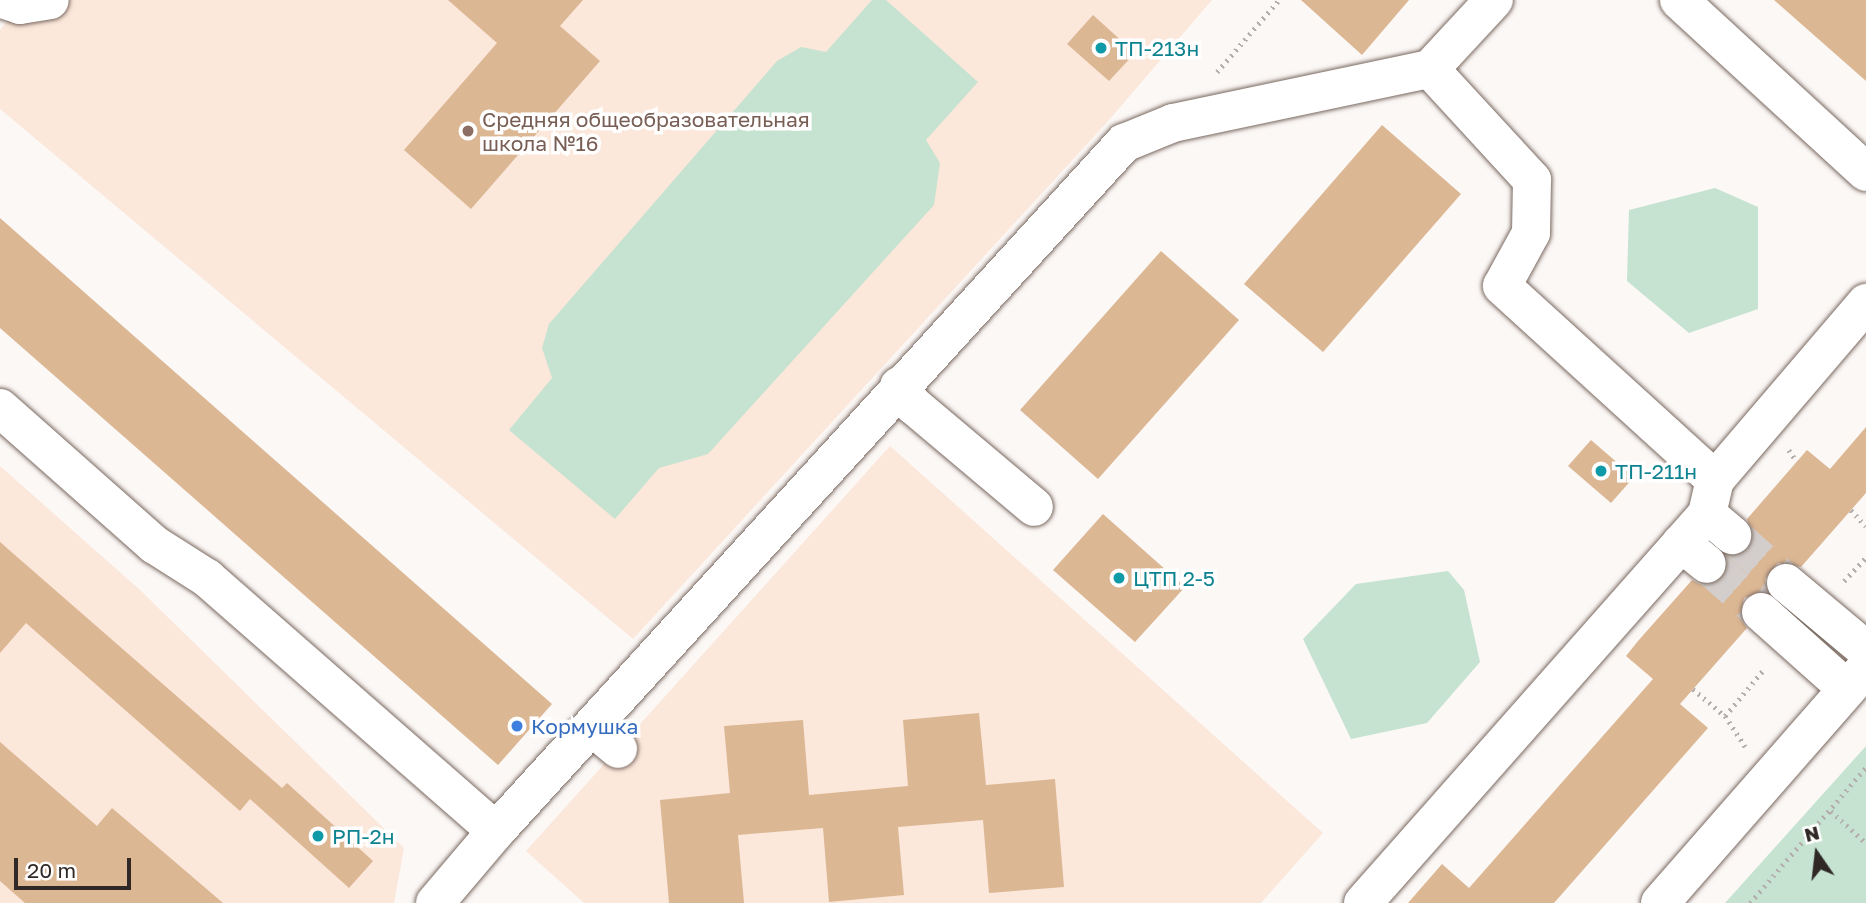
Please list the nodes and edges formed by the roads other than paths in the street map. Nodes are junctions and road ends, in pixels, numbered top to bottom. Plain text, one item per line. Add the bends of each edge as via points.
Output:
1 (5, 0) edge
2 (50, 0) edge
3 (1494, 0) edge
4 (1679, 0) edge
5 (1430, 69) junction
6 (1866, 172) edge
7 (1866, 303) edge
8 (899, 386) junction
9 (0, 408) edge
10 (1034, 507) dead end
11 (1718, 510) junction
12 (1786, 583) tunnel mouth
13 (1761, 612) tunnel mouth
14 (1866, 650) edge
15 (1856, 678) edge
16 (496, 831) junction
17 (435, 903) edge
18 (1363, 903) edge
19 (1660, 903) edge

1 - 2 lane via 20,5
3 - 5 lane
4 - 6 lane
5 - 8 lane via 1173,123 1124,143
5 - 11 lane via 1532,180 1531,233 1502,286
7 - 11 lane
8 - 10 lane via 913,405
8 - 16 lane via 605,738
9 - 16 lane via 155,545 207,578
11 - 18 lane via 1694,554
12 - 14 lane
13 - 15 lane via 1790,639
15 - 19 lane
16 - 17 lane

